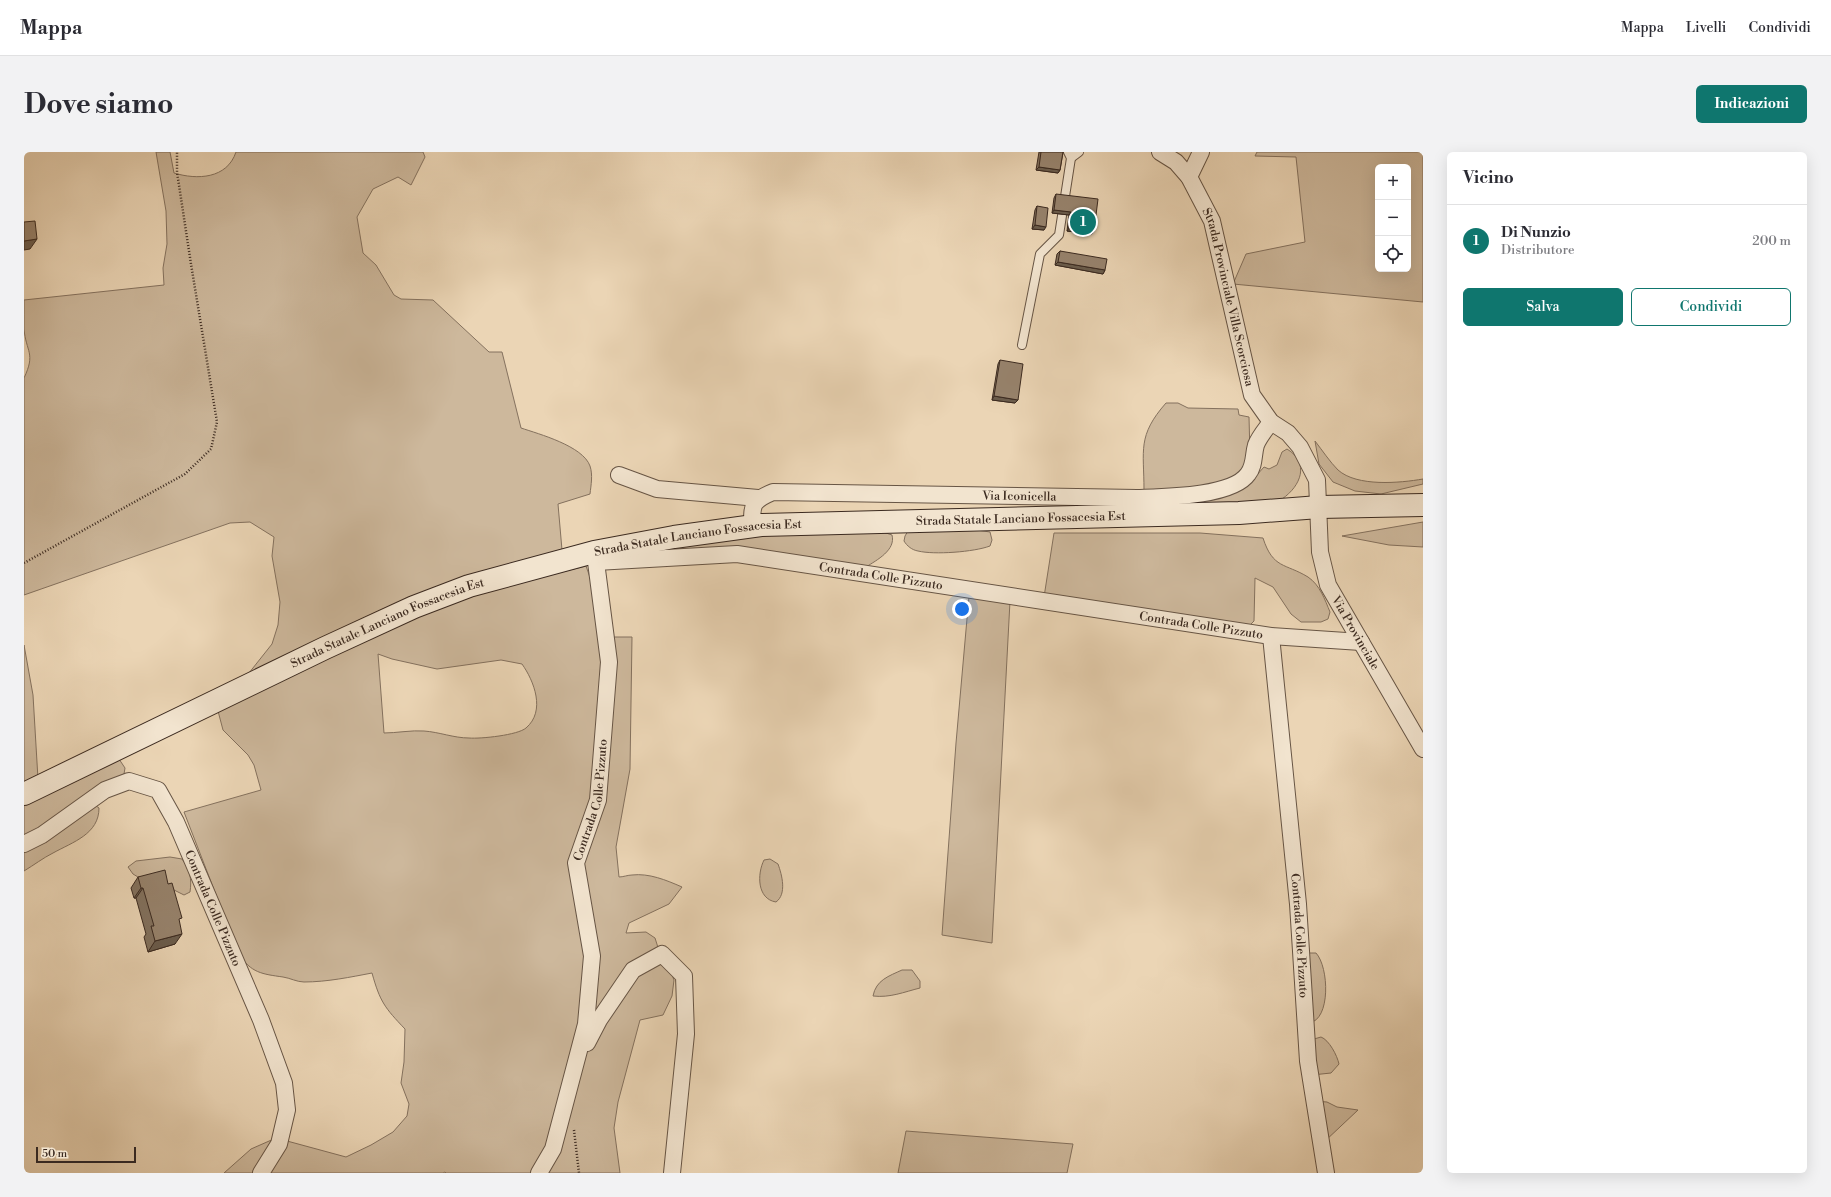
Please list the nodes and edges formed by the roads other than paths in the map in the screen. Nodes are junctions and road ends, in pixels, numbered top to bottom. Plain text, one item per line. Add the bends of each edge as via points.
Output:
1 (1079, 152) edge
2 (1160, 152) edge
3 (1201, 152) edge
4 (1070, 155) edge
5 (1189, 177) junction
6 (1022, 345) dead end
7 (1271, 422) junction
8 (619, 476) dead end
9 (758, 498) junction
10 (1423, 505) edge
11 (1319, 507) junction
12 (752, 526) junction
13 (595, 557) junction
14 (1271, 636) junction
15 (1361, 642) junction
16 (1423, 749) edge
17 (24, 794) edge
18 (24, 844) edge
19 (575, 1065) junction
20 (260, 1173) edge
21 (539, 1173) edge
22 (672, 1173) edge
23 (1326, 1173) edge

1 - 4 lane
2 - 5 street, Strada Provinciale Villa Scorciosa via 1176,162
3 - 5 street
4 - 6 lane via 1059,235 1040,254
5 - 7 street, Strada Provinciale Villa Scorciosa via 1212,221 1252,395
7 - 9 street, Via Iconicella via 1256,445 1253,466 1247,476 1236,484 1219,490 1190,496 1129,498 773,492
7 - 11 street, Strada Provinciale Villa Scorciosa via 1288,433 1300,447 1317,480
8 - 9 street via 657,489
9 - 12 street via 752,507
10 - 11 main road, Strada Statale Lanciano Fossacesia Est
11 - 12 main road, Strada Statale Lanciano Fossacesia Est via 1239,513
11 - 15 street, Via Provinciale via 1320,552 1328,586
12 - 13 main road, Strada Statale Lanciano Fossacesia Est via 674,537
13 - 14 street, Contrada Colle Pizzuto via 737,554
13 - 17 main road, Strada Statale Lanciano Fossacesia Est via 530,569 469,586 384,620
13 - 19 street, Contrada Colle Pizzuto via 609,662 598,800 576,863 592,956 586,1024
14 - 15 street
14 - 23 street, Contrada Colle Pizzuto via 1298,904 1308,1061
15 - 16 street, Via Provinciale
18 - 20 street, Contrada Colle Pizzuto via 42,835 105,790 129,781 158,790 176,822 258,1013 284,1083 287,1110 279,1144
19 - 21 street, Contrada Colle Pizzuto via 554,1149
19 - 22 street via 599,1020 633,970 662,954 684,976 686,1034

